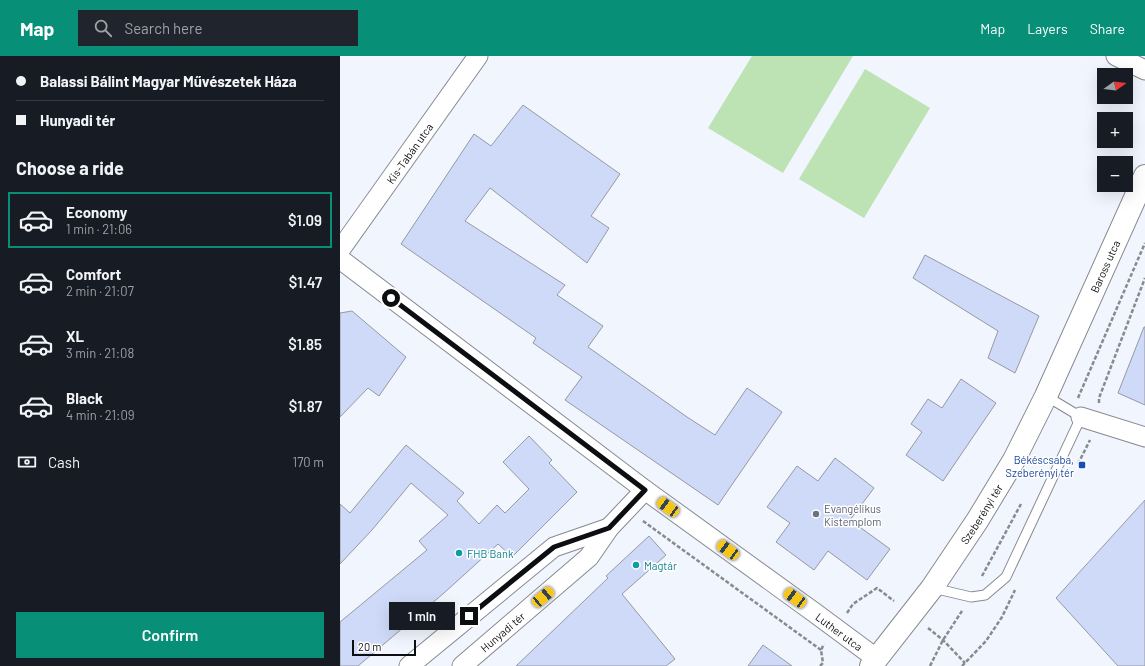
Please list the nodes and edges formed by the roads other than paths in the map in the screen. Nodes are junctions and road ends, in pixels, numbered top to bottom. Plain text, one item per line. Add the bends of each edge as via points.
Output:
1 (478, 56) edge
2 (1116, 56) edge
3 (1145, 70) edge
4 (1145, 176) edge
5 (340, 250) edge
6 (340, 259) edge
7 (1064, 356) joint
8 (1046, 396) junction
9 (1081, 417) junction
10 (1145, 437) edge
11 (645, 490) junction
12 (609, 528) junction
13 (932, 588) junction
14 (874, 662) edge
15 (409, 666) edge
16 (462, 666) edge

1 - 5 street, Kis-Tabán utca
2 - 3 street
4 - 7 main road, Baross utca
6 - 11 street, Luther utca
7 - 8 main road, Szeberényi tér
8 - 9 lane
8 - 13 main road, Szeberényi tér via 1014,460
9 - 10 street
9 - 13 lane via 1006,577 985,595 971,597
11 - 12 street, Hunyadi tér
11 - 14 street, Luther utca
12 - 15 street, Hunyadi tér via 554,547
12 - 16 street, Hunyadi tér via 589,557
13 - 14 main road, Szeberényi tér

